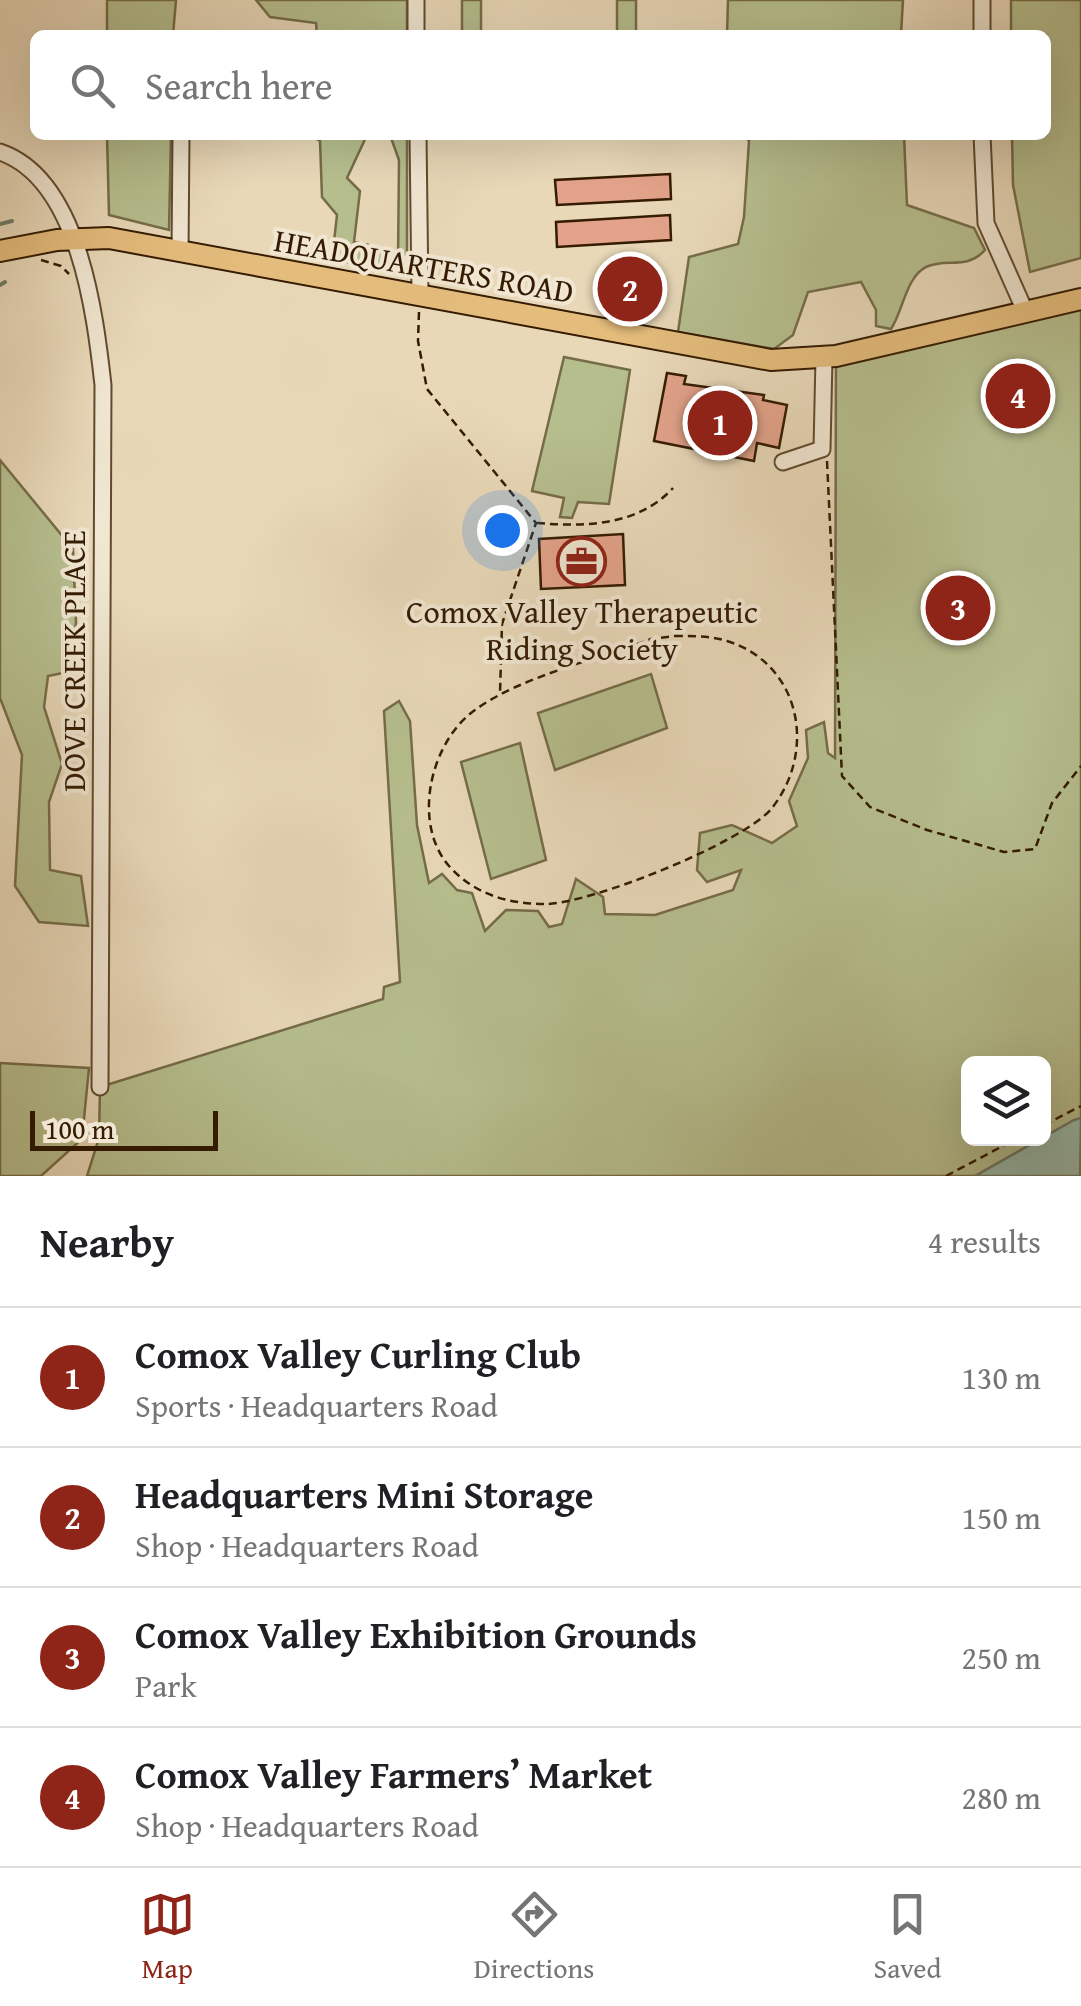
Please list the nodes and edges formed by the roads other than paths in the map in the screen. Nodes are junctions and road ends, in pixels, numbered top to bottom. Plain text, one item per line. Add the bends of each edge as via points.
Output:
1 (416, 0) edge
2 (982, 0) edge
3 (416, 30) edge
4 (982, 30) edge
5 (181, 140) edge
6 (418, 140) edge
7 (982, 140) edge
8 (0, 152) edge
9 (72, 238) junction
10 (0, 251) edge
11 (180, 252) junction
12 (420, 294) junction
13 (1081, 300) edge
14 (1024, 311) junction
15 (824, 358) junction
16 (783, 462) dead end
17 (100, 1087) dead end

1 - 3 street
2 - 4 street
5 - 11 street
6 - 12 street
7 - 14 street via 986,224
8 - 9 street via 43,180
9 - 10 main road, HEADQUARTERS ROAD
9 - 11 main road, HEADQUARTERS ROAD
9 - 17 street, DOVE CREEK PLACE via 103,385
11 - 12 main road, HEADQUARTERS ROAD
12 - 15 main road, HEADQUARTERS ROAD via 771,360
13 - 14 main road, HEADQUARTERS ROAD
14 - 15 main road, HEADQUARTERS ROAD
15 - 16 street via 822,449

